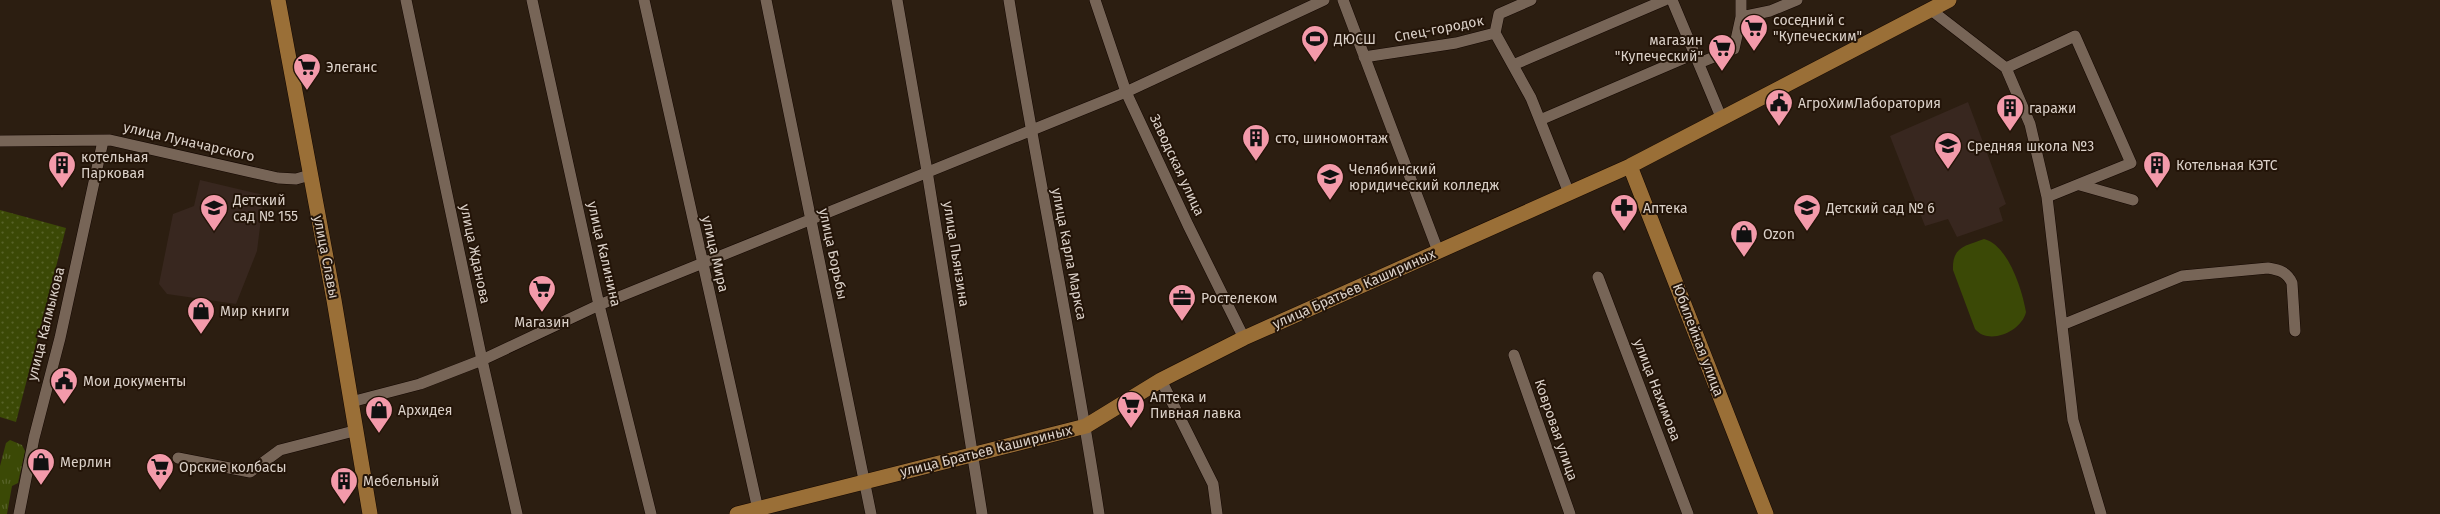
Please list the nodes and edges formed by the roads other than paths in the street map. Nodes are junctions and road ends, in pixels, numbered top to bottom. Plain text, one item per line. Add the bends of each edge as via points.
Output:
1 (278, 0) edge
2 (406, 0) edge
3 (532, 0) edge
4 (644, 0) edge
5 (766, 0) edge
6 (897, 0) edge
7 (1009, 0) edge
8 (1095, 0) edge
9 (1324, 0) edge
10 (1343, 0) edge
11 (1531, 0) edge
12 (1665, 0) edge
13 (1672, 0) edge
14 (1741, 0) edge
15 (1949, 0) edge
16 (1794, 1) edge
17 (1931, 10) junction
18 (1741, 17) junction
19 (1495, 33) junction
20 (1364, 57) junction
21 (1696, 59) junction
22 (1513, 65) junction
23 (2006, 68) junction
24 (1126, 92) junction
25 (1721, 117) junction
26 (1540, 120) junction
27 (1030, 131) junction
28 (0, 141) edge
29 (103, 141) junction
30 (1630, 166) junction
31 (927, 171) junction
32 (310, 175) junction
33 (2080, 185) junction
34 (1569, 193) junction
35 (2047, 197) junction
36 (2133, 200) dead end
37 (811, 219) junction
38 (1438, 251) junction
39 (702, 264) junction
40 (1598, 277) dead end
41 (599, 305) junction
42 (2062, 325) junction
43 (2295, 331) dead end
44 (1244, 338) junction
45 (1514, 355) dead end
46 (482, 360) junction
47 (1161, 380) junction
48 (351, 402) junction
49 (1086, 426) junction
50 (354, 431) junction
51 (973, 453) junction
52 (178, 458) dead end
53 (864, 481) junction
54 (758, 511) edge
55 (18, 514) edge
56 (370, 514) edge
57 (517, 514) edge
58 (651, 514) edge
59 (737, 514) edge
60 (871, 514) edge
61 (982, 514) edge
62 (1099, 514) edge
63 (1217, 514) edge
64 (1570, 514) edge
65 (1688, 514) edge
66 (1766, 514) edge
67 (2101, 514) edge

1 - 32 main road, улица Славы
2 - 46 street, улица Жданова
3 - 41 street, улица Калинина
4 - 39 street, улица Мира
5 - 37 street, улица Борьбы
6 - 31 street, улица Пьянзина
7 - 27 street, улица Карла Маркса
8 - 24 street, Заводская улица
9 - 24 street
10 - 20 street
11 - 19 street, Спец-городок via 1499,14
12 - 22 street
13 - 21 street
14 - 18 street
15 - 17 main road, улица Братьев Кашириных
16 - 18 street via 1770,11
17 - 23 street
17 - 25 main road, улица Братьев Кашириных
18 - 21 street via 1734,49
19 - 20 street, Спец-городок via 1456,43
19 - 22 street
20 - 38 street
21 - 25 street
21 - 26 street
22 - 26 street
23 - 33 street via 2075,36 2131,163
23 - 35 street via 2030,124
24 - 27 street
24 - 44 street, Заводская улица
25 - 30 main road, улица Братьев Кашириных
26 - 34 street
27 - 31 street
27 - 49 street, улица Карла Маркса
28 - 29 street, улица Луначарского
29 - 32 street, улица Луначарского via 278,178 296,179
29 - 55 street, улица Калмыкова
30 - 34 main road, улица Братьев Кашириных
30 - 66 main road, Юбилейная улица
31 - 37 street
31 - 51 street, улица Пьянзина
32 - 48 main road, улица Славы
33 - 35 street
33 - 36 street
34 - 38 main road, улица Братьев Кашириных
35 - 42 street
37 - 39 street
37 - 53 street, улица Борьбы
38 - 44 main road, улица Братьев Кашириных
39 - 41 street
39 - 54 street, улица Мира
40 - 65 street, улица Нахимова
41 - 46 street
41 - 58 street, улица Калинина
42 - 43 street via 2182,276 2268,268 2281,270 2289,276
42 - 67 street via 2073,420
44 - 47 main road, улица Братьев Кашириных
45 - 64 street, Ковровая улица
46 - 48 street via 420,384
46 - 57 street, улица Жданова
47 - 49 main road, улица Братьев Кашириных
47 - 63 street via 1213,484
48 - 50 main road, улица Славы
49 - 51 main road, улица Братьев Кашириных
49 - 62 street, улица Карла Маркса
50 - 52 street via 280,450 250,472
50 - 56 main road, улица Славы
51 - 53 main road, улица Братьев Кашириных
51 - 61 street, улица Пьянзина
53 - 54 main road, улица Братьев Кашириных
53 - 60 street, улица Борьбы
54 - 59 main road, улица Братьев Кашириных

